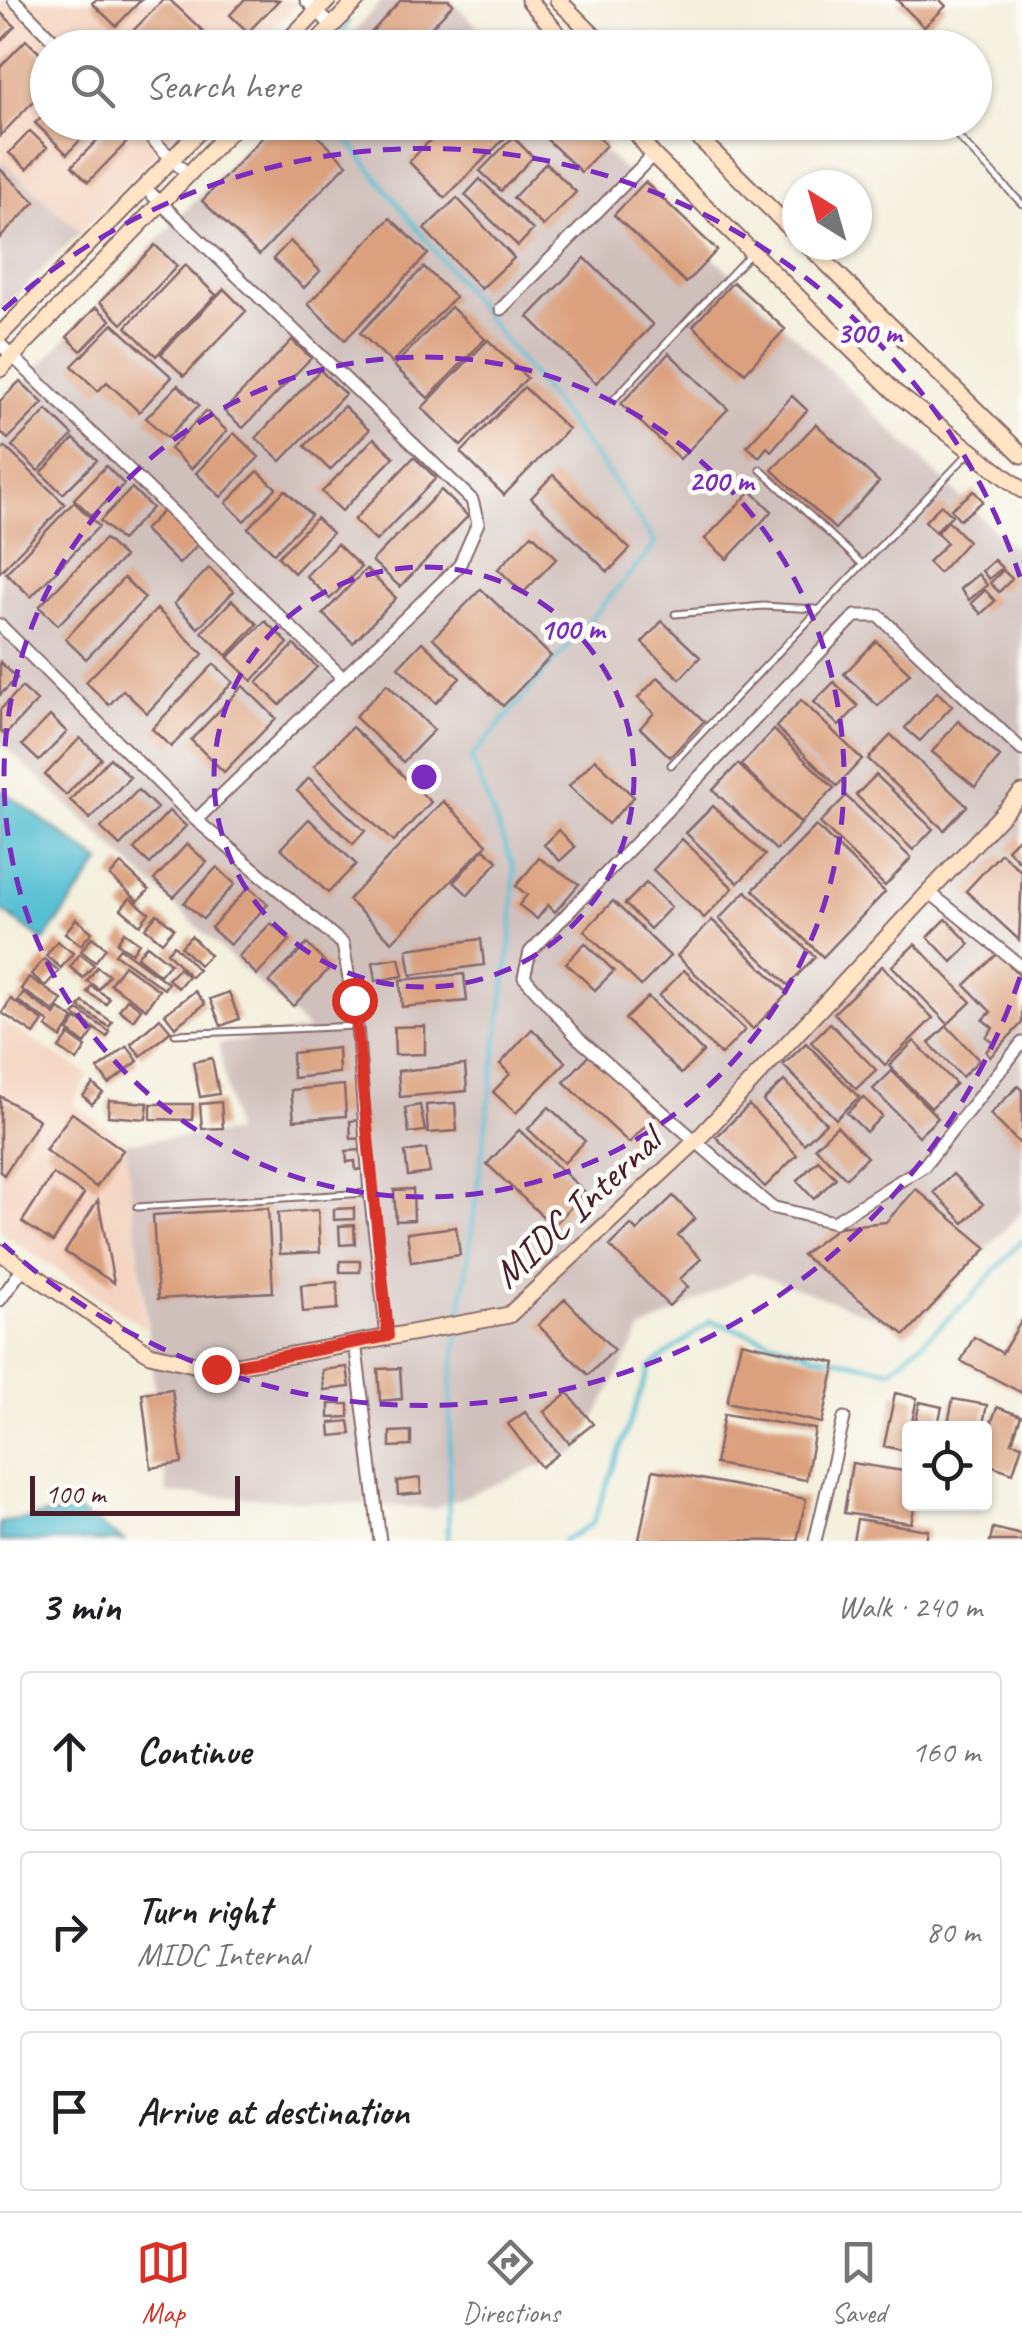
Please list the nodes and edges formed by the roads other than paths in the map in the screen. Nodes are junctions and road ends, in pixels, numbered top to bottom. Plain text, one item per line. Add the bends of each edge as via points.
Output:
1 (14, 0) edge
2 (357, 0) edge
3 (530, 0) edge
4 (558, 0) edge
5 (317, 4) edge
6 (332, 26) junction
7 (43, 30) edge
8 (296, 30) edge
9 (328, 30) edge
10 (555, 30) edge
11 (588, 30) edge
12 (153, 140) edge
13 (191, 140) edge
14 (222, 140) edge
15 (642, 140) edge
16 (700, 140) edge
17 (961, 140) edge
18 (653, 155) junction
19 (172, 160) junction
20 (188, 175) junction
21 (144, 187) junction
22 (161, 203) junction
23 (1022, 204) edge
24 (782, 219) edge
25 (752, 252) junction
26 (823, 260) edge
27 (501, 309) dead end
28 (0, 335) edge
29 (6, 350) edge
30 (0, 369) edge
31 (614, 399) dead end
32 (971, 451) junction
33 (1022, 455) edge
34 (760, 470) dead end
35 (1022, 490) edge
36 (862, 563) junction
37 (817, 610) junction
38 (675, 614) dead end
39 (0, 625) edge
40 (342, 677) junction
41 (1022, 750) edge
42 (670, 766) dead end
43 (1022, 793) edge
44 (196, 820) junction
45 (928, 892) junction
46 (1022, 967) edge
47 (357, 1026) junction
48 (175, 1034) dead end
49 (1022, 1043) edge
50 (696, 1141) junction
51 (370, 1193) junction
52 (137, 1206) dead end
53 (0, 1252) edge
54 (24, 1268) junction
55 (0, 1300) edge
56 (388, 1336) junction
57 (355, 1342) junction
58 (844, 1418) dead end
59 (380, 1541) edge
60 (815, 1541) edge

1 - 7 street
2 - 6 main road
3 - 10 main road
4 - 11 main road
5 - 6 street
5 - 8 main road
6 - 9 main road
12 - 19 street
13 - 19 main road
14 - 20 main road
15 - 18 main road
16 - 24 main road
17 - 23 lane
18 - 25 main road
18 - 27 street
19 - 20 street
19 - 21 main road
20 - 22 main road
21 - 22 street
21 - 28 main road
22 - 29 main road
22 - 40 street via 472,500 478,523 460,566
25 - 31 lane
25 - 32 main road via 896,392
26 - 33 main road
29 - 30 main road
29 - 40 street
32 - 35 main road
32 - 36 lane
34 - 36 lane
36 - 37 lane
37 - 38 lane via 762,606
37 - 42 lane
39 - 44 street
40 - 44 street
41 - 50 street via 879,616 855,616 530,952 524,977 578,1038
43 - 45 main road, MIDC Internal
44 - 47 street via 343,944
45 - 46 street
45 - 50 main road, MIDC Internal
47 - 48 lane
47 - 51 street
49 - 50 street via 924,1166 834,1222 771,1208
50 - 56 main road, MIDC Internal via 509,1316
51 - 52 lane
51 - 56 street
53 - 54 main road, MIDC Internal
54 - 55 street
54 - 57 main road, MIDC Internal via 150,1354 216,1369
56 - 57 main road, MIDC Internal
57 - 59 street
58 - 60 street

